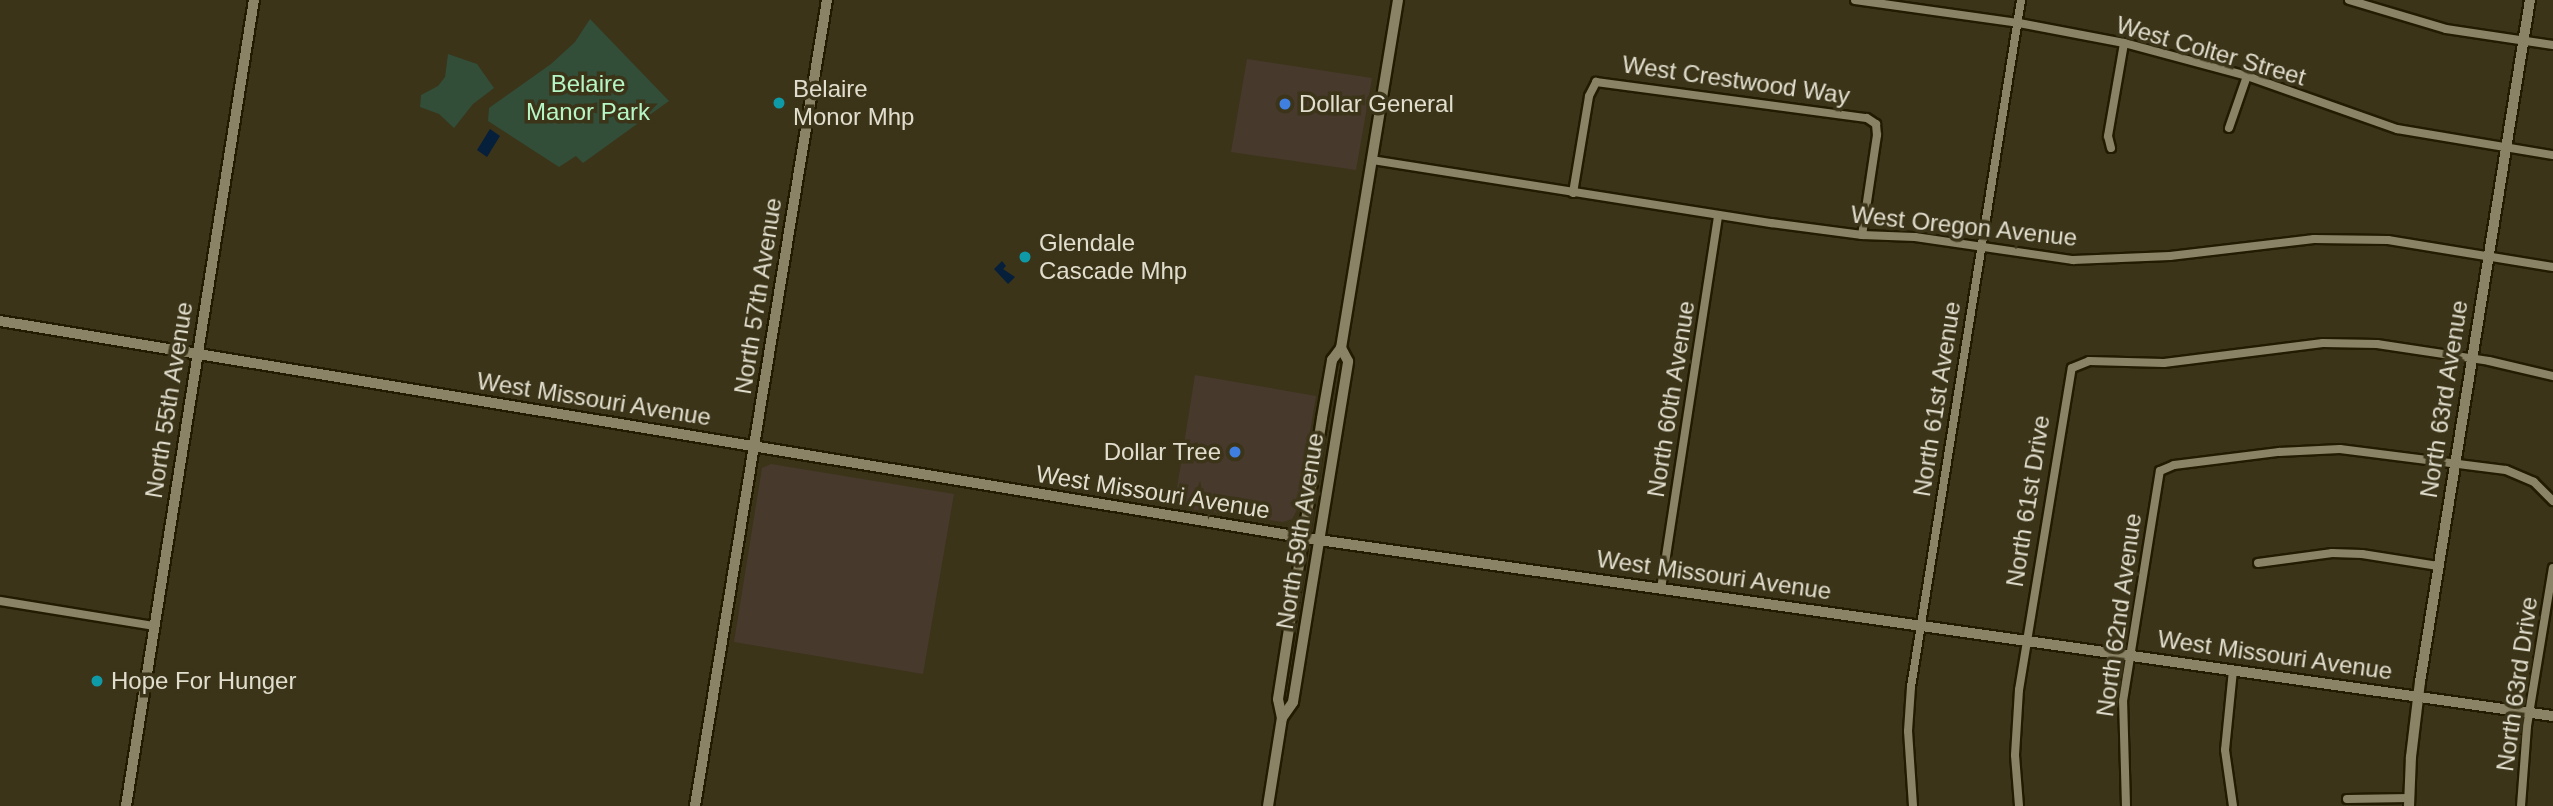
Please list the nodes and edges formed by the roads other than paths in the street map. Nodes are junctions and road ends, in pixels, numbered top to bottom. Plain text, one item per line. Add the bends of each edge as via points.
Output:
1 (254, 0) edge
2 (827, 0) edge
3 (1398, 0) edge
4 (1855, 0) edge
5 (2021, 0) edge
6 (2349, 0) edge
7 (2530, 0) edge
8 (2019, 23) junction
9 (2522, 42) junction
10 (2124, 43) junction
11 (2553, 45) edge
12 (2247, 76) junction
13 (2229, 128) dead end
14 (2506, 147) junction
15 (2111, 148) dead end
16 (2553, 155) edge
17 (1373, 160) junction
18 (1573, 194) junction
19 (1718, 215) junction
20 (1862, 235) junction
21 (1981, 248) junction
22 (2488, 255) junction
23 (2553, 267) edge
24 (0, 321) edge
25 (1341, 348) junction
26 (197, 354) junction
27 (2472, 359) junction
28 (2553, 376) edge
29 (755, 447) junction
30 (2455, 462) junction
31 (2553, 501) edge
32 (1303, 538) junction
33 (1319, 540) junction
34 (2258, 564) dead end
35 (2438, 566) junction
36 (2553, 568) edge
37 (1661, 589) junction
38 (0, 601) edge
39 (1920, 625) junction
40 (154, 626) junction
41 (2025, 640) junction
42 (2129, 656) junction
43 (2233, 670) junction
44 (2418, 697) junction
45 (2530, 712) junction
46 (2553, 716) edge
47 (1282, 718) junction
48 (2347, 799) dead end
49 (2409, 802) edge
50 (126, 806) edge
51 (695, 806) edge
52 (1268, 806) edge
53 (1913, 806) edge
54 (2019, 806) edge
55 (2126, 806) edge
56 (2233, 806) edge
57 (2521, 806) edge

1 - 26 street, North 55th Avenue
2 - 29 street, North 57th Avenue
3 - 17 main road, North 59th Avenue
4 - 8 street, West Colter Street
5 - 8 street, North 61st Avenue
6 - 9 street via 2446,29
7 - 9 street, North 63rd Avenue
8 - 10 street, West Colter Street
8 - 21 street, North 61st Avenue
9 - 11 street
9 - 14 street, North 63rd Avenue
10 - 12 street, West Colter Street
10 - 15 street via 2108,136
12 - 13 street
12 - 14 street, West Colter Street via 2397,129
14 - 16 street, West Colter Street
14 - 22 street, North 63rd Avenue
17 - 18 street, West Oregon Avenue via 1511,179
17 - 25 main road, North 59th Avenue
18 - 19 street, West Oregon Avenue
18 - 20 street, West Crestwood Way via 1591,87 1604,81 1867,118 1876,124
19 - 20 street, West Oregon Avenue
19 - 37 street, North 60th Avenue
20 - 21 street, West Oregon Avenue via 1915,237
21 - 22 street, West Oregon Avenue via 2073,260 2170,256 2339,239 2388,240
21 - 39 street, North 61st Avenue
22 - 23 street, West Oregon Avenue
22 - 27 street, North 63rd Avenue
24 - 26 street, West Missouri Avenue
25 - 32 main road, North 59th Avenue via 1332,360
25 - 33 main road, North 59th Avenue via 1348,361
26 - 29 street, West Missouri Avenue
26 - 40 street, North 55th Avenue
27 - 28 street
27 - 30 street, North 63rd Avenue
27 - 41 street, North 61st Drive via 2377,344 2323,344 2164,363 2089,361 2072,368
29 - 32 street, West Missouri Avenue
29 - 51 street, North 57th Avenue
30 - 31 street via 2517,474 2534,482
30 - 35 street, North 63rd Avenue
30 - 42 street, North 62nd Avenue via 2340,449 2279,452 2160,471
32 - 33 street, West Missouri Avenue
32 - 47 main road, North 59th Avenue via 1278,699
33 - 37 street, West Missouri Avenue
33 - 47 main road, North 59th Avenue via 1293,702
34 - 35 street via 2332,553
35 - 44 street, North 63rd Avenue
36 - 45 street, North 63rd Drive
37 - 39 street, West Missouri Avenue
38 - 40 street
39 - 41 street, West Missouri Avenue
39 - 53 street, North 61st Avenue via 1908,731
40 - 50 street, North 55th Avenue
41 - 42 street, West Missouri Avenue
41 - 54 street, North 61st Drive via 2015,755
42 - 43 street, West Missouri Avenue
42 - 55 street, North 62nd Avenue via 2122,723
43 - 44 street, West Missouri Avenue
43 - 56 street via 2225,750
44 - 45 street, West Missouri Avenue
44 - 49 street, North 63rd Avenue
45 - 46 street, West Missouri Avenue
45 - 57 street, North 63rd Drive
47 - 52 main road, North 59th Avenue
48 - 49 street

